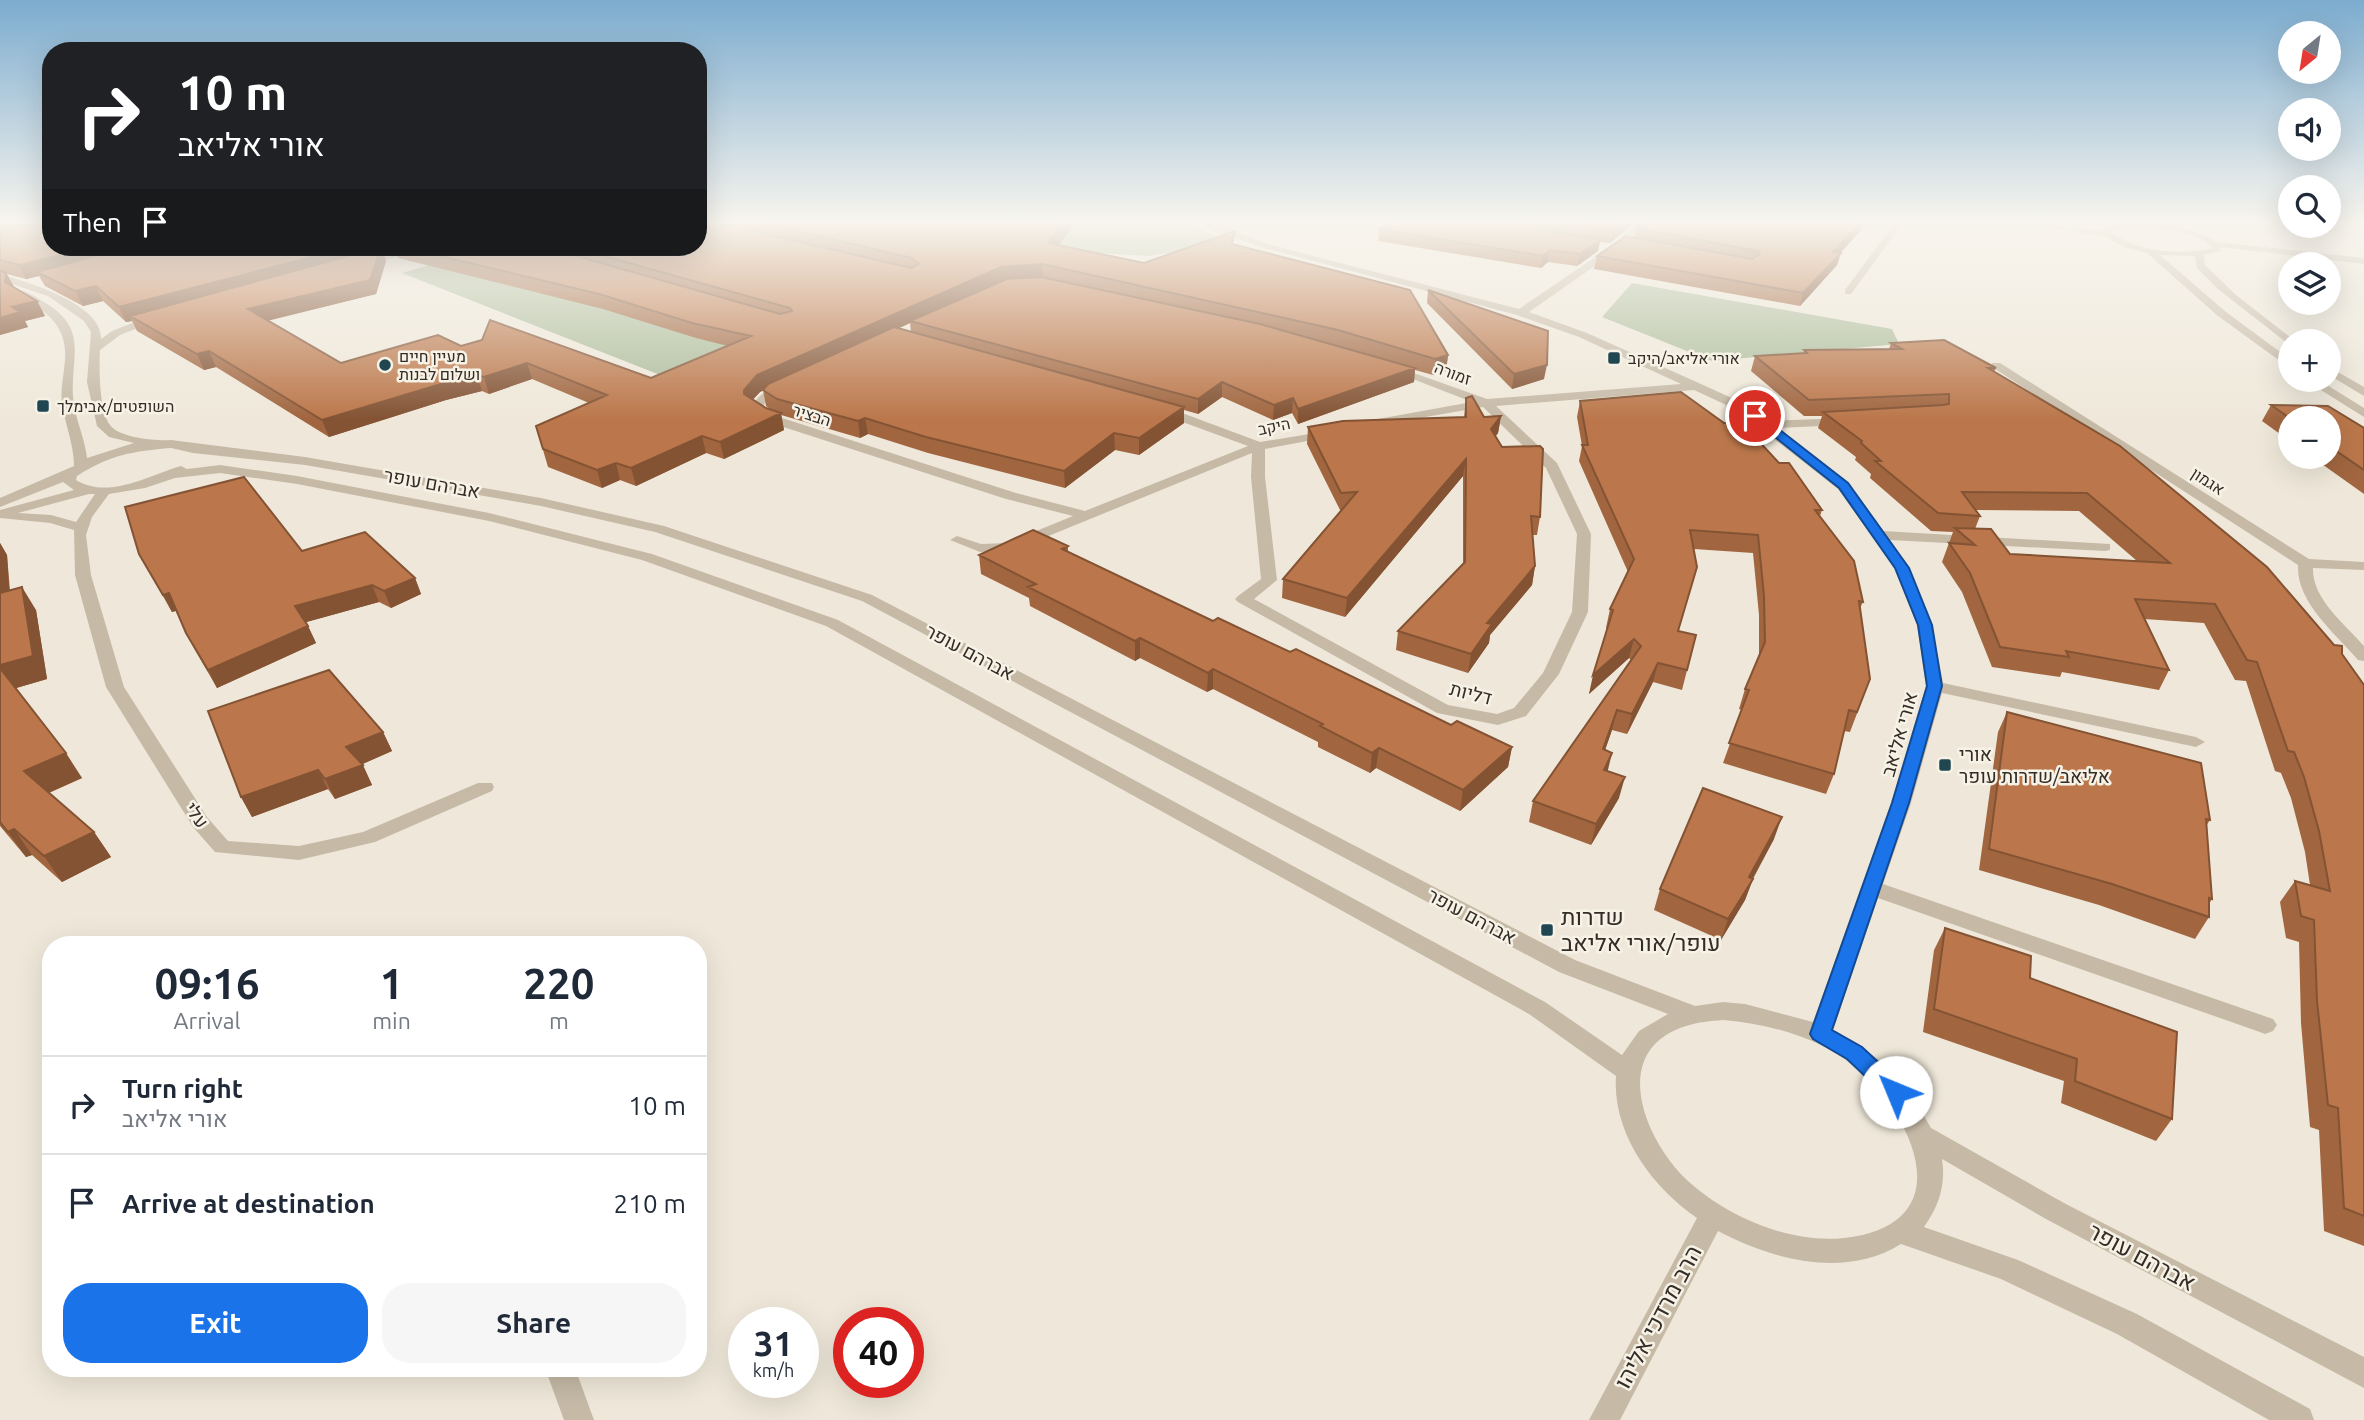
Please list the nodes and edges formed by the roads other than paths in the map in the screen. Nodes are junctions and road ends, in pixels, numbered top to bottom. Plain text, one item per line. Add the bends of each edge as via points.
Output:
1 (30, 286) edge
2 (1420, 286) edge
3 (1559, 286) edge
4 (1852, 286) edge
5 (2191, 286) edge
6 (2221, 286) edge
7 (3, 289) edge
8 (1848, 292) dead end
9 (1521, 313) junction
10 (88, 319) junction
11 (102, 321) dead end
12 (116, 322) edge
13 (2278, 333) edge
14 (95, 349) junction
15 (2278, 356) edge
16 (1996, 365) edge
17 (1383, 366) edge
18 (2341, 378) edge
19 (797, 380) edge
20 (1700, 386) junction
21 (2330, 392) edge
22 (2364, 392) edge
23 (1486, 403) junction
24 (1149, 407) edge
25 (2364, 413) edge
26 (1859, 420) edge
27 (1768, 425) junction
28 (1366, 426) edge
29 (1339, 431) edge
30 (154, 444) junction
31 (1259, 446) junction
32 (193, 449) junction
33 (76, 470) junction
34 (173, 474) junction
35 (96, 490) junction
36 (0, 503) edge
37 (0, 516) edge
38 (1084, 516) junction
39 (80, 527) junction
40 (1878, 535) junction
41 (957, 540) dead end
42 (2105, 547) dead end
43 (2306, 563) junction
44 (2364, 566) edge
45 (2364, 656) edge
46 (1934, 686) junction
47 (2196, 742) dead end
48 (485, 787) dead end
49 (1870, 887) junction
50 (1693, 1014) junction
51 (2265, 1025) dead end
52 (1820, 1034) junction
53 (1628, 1072) junction
54 (1924, 1136) junction
55 (1713, 1215) junction
56 (1901, 1232) junction
57 (2364, 1373) edge
58 (564, 1377) edge
59 (579, 1420) edge
60 (1604, 1420) edge
61 (2299, 1420) edge

1 - 10 street via 73,306
2 - 9 street, אורי אליאב
3 - 9 street
4 - 8 street
5 - 15 street
6 - 13 street
7 - 33 street via 54,312 66,325 71,359 66,387 70,421 79,440
9 - 20 street, אורי אליאב
10 - 11 street
10 - 14 street via 96,332
12 - 14 street via 165,315 116,332
14 - 30 street via 93,382 103,426 130,440
16 - 43 street, אגמון
17 - 23 street, זמורה
18 - 22 street
19 - 38 street, הבציר via 765,396 755,408 788,424
20 - 23 street
20 - 27 street, אורי אליאב
21 - 25 street
23 - 28 street
23 - 31 street, דליות via 1552,466 1584,534 1580,612 1551,674 1520,712 1498,720 1443,709 1243,599 1269,580
24 - 31 street
26 - 27 street
27 - 40 street, אורי אליאב via 1843,486
29 - 31 street, היקב
30 - 32 street, אברהם עופר
30 - 33 street via 115,451
31 - 38 street, היקב
32 - 34 street via 193,461
32 - 50 street, אברהם עופר via 304,461 541,502 659,529 867,598 1567,966
33 - 35 street via 69,481 75,487
33 - 36 street
34 - 35 street, אברהם עופר via 141,485
34 - 53 street, אברהם עופר via 220,469 489,517 647,557 832,623 1537,1008
35 - 37 street, אברהם עופר
35 - 39 street
37 - 39 street via 51,519
38 - 41 street, היקב via 1009,547 980,548
39 - 48 street, עלי via 83,575 115,687 200,822 222,846 299,853 368,837
40 - 42 street
40 - 46 street, אורי אליאב via 1902,568 1925,625
43 - 44 street
43 - 45 street via 2305,580 2314,599
46 - 47 street
46 - 49 street, אורי אליאב via 1901,803
49 - 51 street
49 - 52 street, אורי אליאב
50 - 52 street via 1754,1013
50 - 53 street via 1650,1035
52 - 54 street via 1854,1053 1884,1078 1908,1106
53 - 55 street via 1627,1099 1635,1129 1653,1160 1679,1189
54 - 56 street via 1931,1163 1930,1190 1920,1213
54 - 57 street, אברהם עופר via 2055,1211
55 - 56 street via 1752,1235 1808,1249 1871,1246
55 - 60 street, הרב מרדכי אליהו
56 - 61 street via 2008,1269 2127,1324
58 - 59 street

